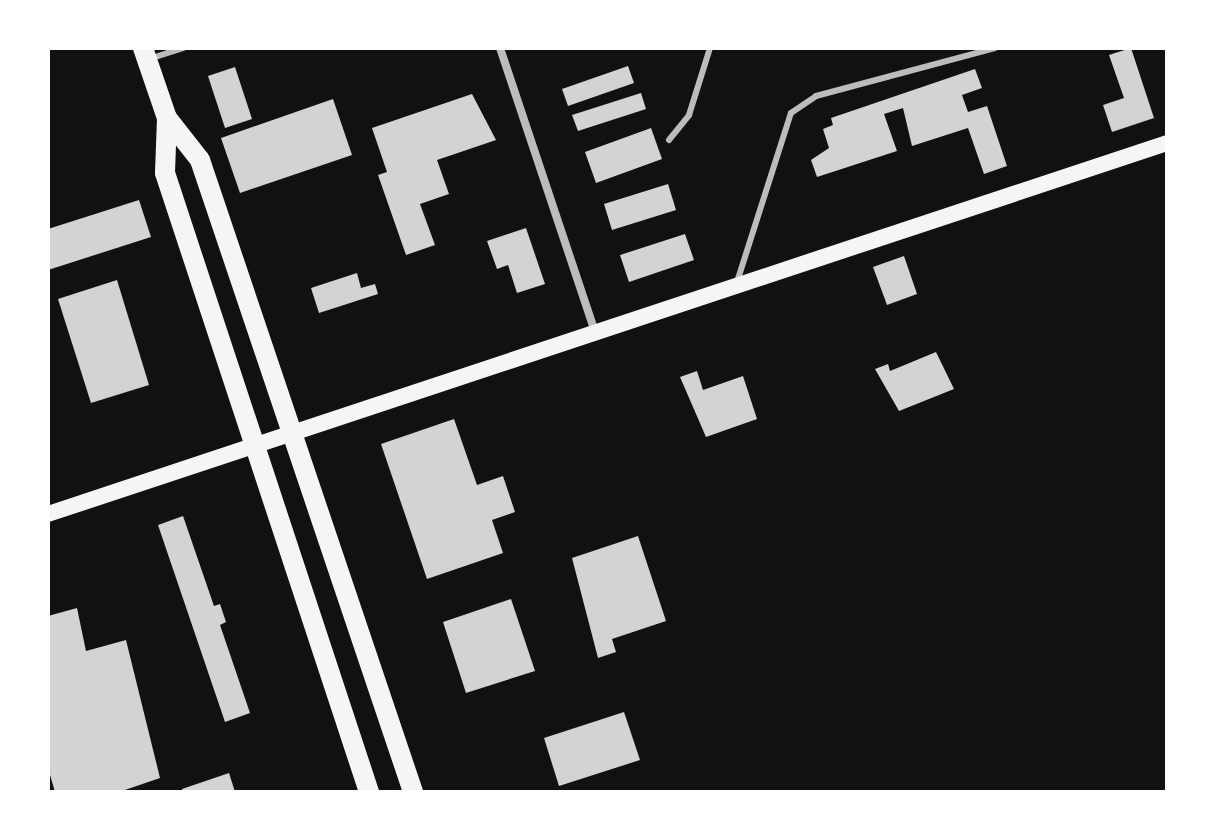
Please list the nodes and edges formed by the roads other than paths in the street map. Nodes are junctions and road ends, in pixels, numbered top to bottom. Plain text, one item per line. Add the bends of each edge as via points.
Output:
1 (183, 48) edge
2 (500, 48) edge
3 (710, 48) edge
4 (995, 48) edge
5 (145, 54) edge
6 (167, 118) junction
7 (669, 140) dead end
8 (1167, 143) edge
9 (736, 285) junction
10 (595, 332) junction
11 (290, 433) junction
12 (257, 446) junction
13 (48, 514) edge
14 (369, 792) edge
15 (413, 792) edge

1 - 5 lane
2 - 10 street
3 - 7 lane via 689,115
4 - 9 lane via 816,96 791,113
5 - 6 main road
6 - 11 main road via 200,160
6 - 12 main road via 165,173
8 - 9 main road
9 - 10 main road
10 - 11 main road
11 - 12 main road
11 - 15 main road
12 - 13 main road
12 - 14 main road

